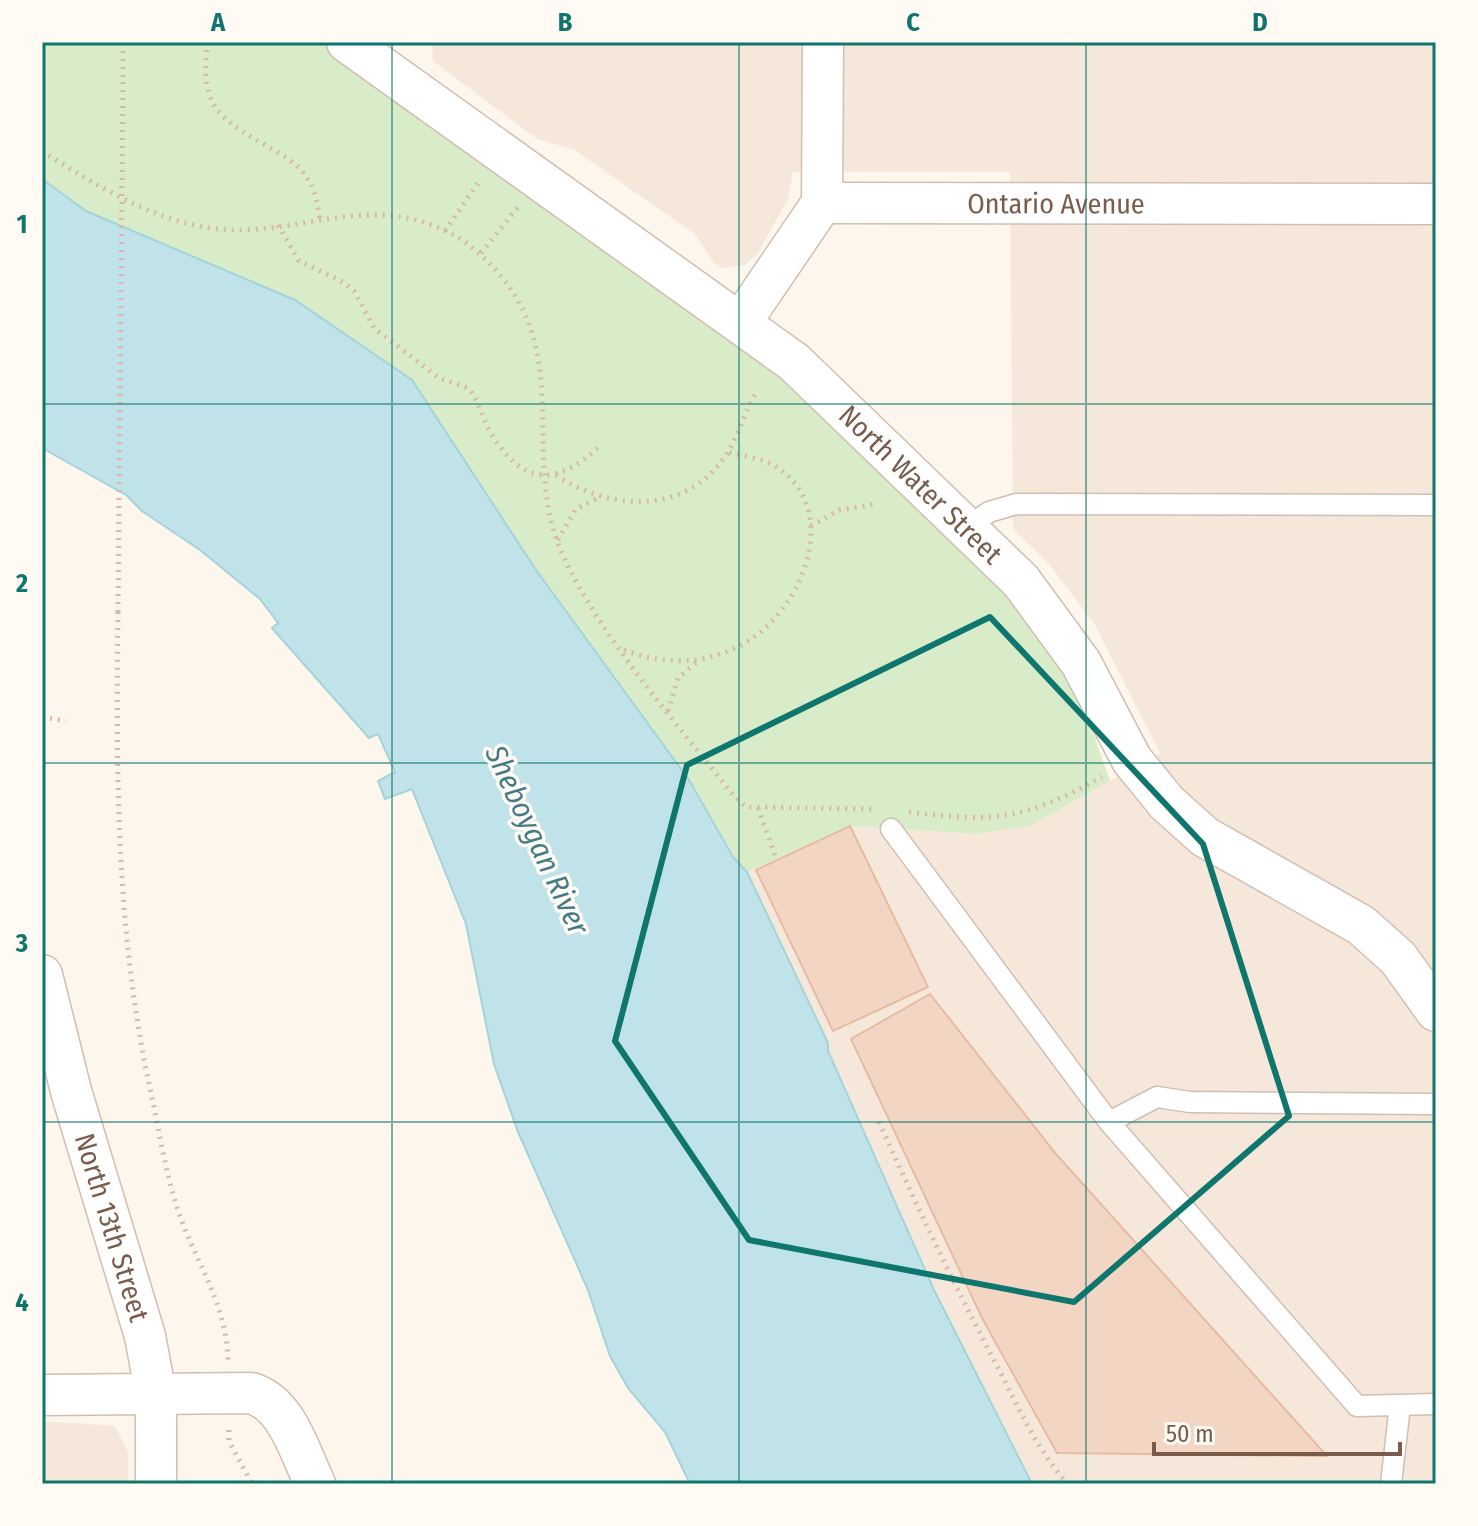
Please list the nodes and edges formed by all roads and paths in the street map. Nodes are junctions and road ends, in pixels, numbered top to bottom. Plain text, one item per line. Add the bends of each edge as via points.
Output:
1 (123, 42) edge
2 (208, 42) edge
3 (347, 42) edge
4 (823, 42) edge
5 (499, 150) junction
6 (42, 151) edge
7 (541, 180) junction
8 (822, 203) junction
9 (1436, 204) edge
10 (320, 219) junction
11 (278, 225) junction
12 (445, 231) junction
13 (481, 253) junction
14 (741, 322) junction
15 (757, 391) dead end
16 (602, 444) dead end
17 (728, 452) junction
18 (547, 475) junction
19 (555, 475) junction
20 (598, 498) junction
21 (877, 504) dead end
22 (1436, 505) edge
23 (811, 526) junction
24 (966, 528) junction
25 (558, 541) junction
26 (622, 649) junction
27 (702, 659) junction
28 (668, 711) junction
29 (42, 717) edge
30 (66, 721) dead end
31 (1132, 760) junction
32 (758, 808) junction
33 (878, 809) dead end
34 (903, 811) dead end
35 (891, 829) dead end
36 (776, 858) dead end
37 (42, 975) edge
38 (1431, 991) edge
39 (1436, 1104) edge
40 (879, 1122) dead end
41 (1109, 1122) junction
42 (204, 1274) dead end
43 (42, 1395) edge
44 (156, 1395) junction
45 (1436, 1404) edge
46 (1400, 1405) junction
47 (156, 1484) edge
48 (315, 1484) edge
49 (1068, 1484) edge
50 (1391, 1484) edge

1 - 42 path, bridge via 117,792 128,943 148,1080 175,1201
2 - 10 path via 204,77 211,104 227,123 288,159 306,176
3 - 5 street, North Water Street
4 - 8 street
5 - 7 street, North Water Street
5 - 12 path
6 - 11 path via 109,192 172,219 240,230
7 - 13 path
7 - 14 street, North Water Street
8 - 9 street, Ontario Avenue
8 - 14 street
10 - 11 path
10 - 12 path via 363,213 414,219
11 - 18 path via 299,261 354,291 374,328 439,378 468,388 514,464
12 - 13 path
13 - 18 path via 515,292 534,336 542,372
14 - 24 street, North Water Street via 794,362
15 - 17 path
16 - 19 path via 570,471
17 - 20 path via 709,475 684,490 633,503
17 - 23 path via 768,463 785,475 803,498
18 - 19 path
18 - 25 path
19 - 20 path
20 - 25 path via 576,509
21 - 23 path via 839,510
22 - 24 lane via 1016,504 989,512
23 - 27 path via 805,564 775,617 748,641
24 - 31 street, North Water Street via 1021,581 1058,627
25 - 26 path via 578,583
26 - 27 path via 658,661
26 - 28 path
27 - 28 path via 678,678
28 - 32 path via 733,795 746,807
29 - 30 path
31 - 34 path via 1015,816
31 - 38 street, North Water Street via 1167,803 1205,837 1361,925
32 - 33 path
32 - 36 path
35 - 41 lane
37 - 44 street, North 13th Street via 145,1336
39 - 41 lane via 1190,1102 1157,1097
40 - 49 path via 953,1283 1046,1460
41 - 46 lane via 1357,1406
43 - 44 street
44 - 47 street, North 13th Street
44 - 48 street via 251,1393 273,1403
45 - 46 lane
46 - 50 lane

